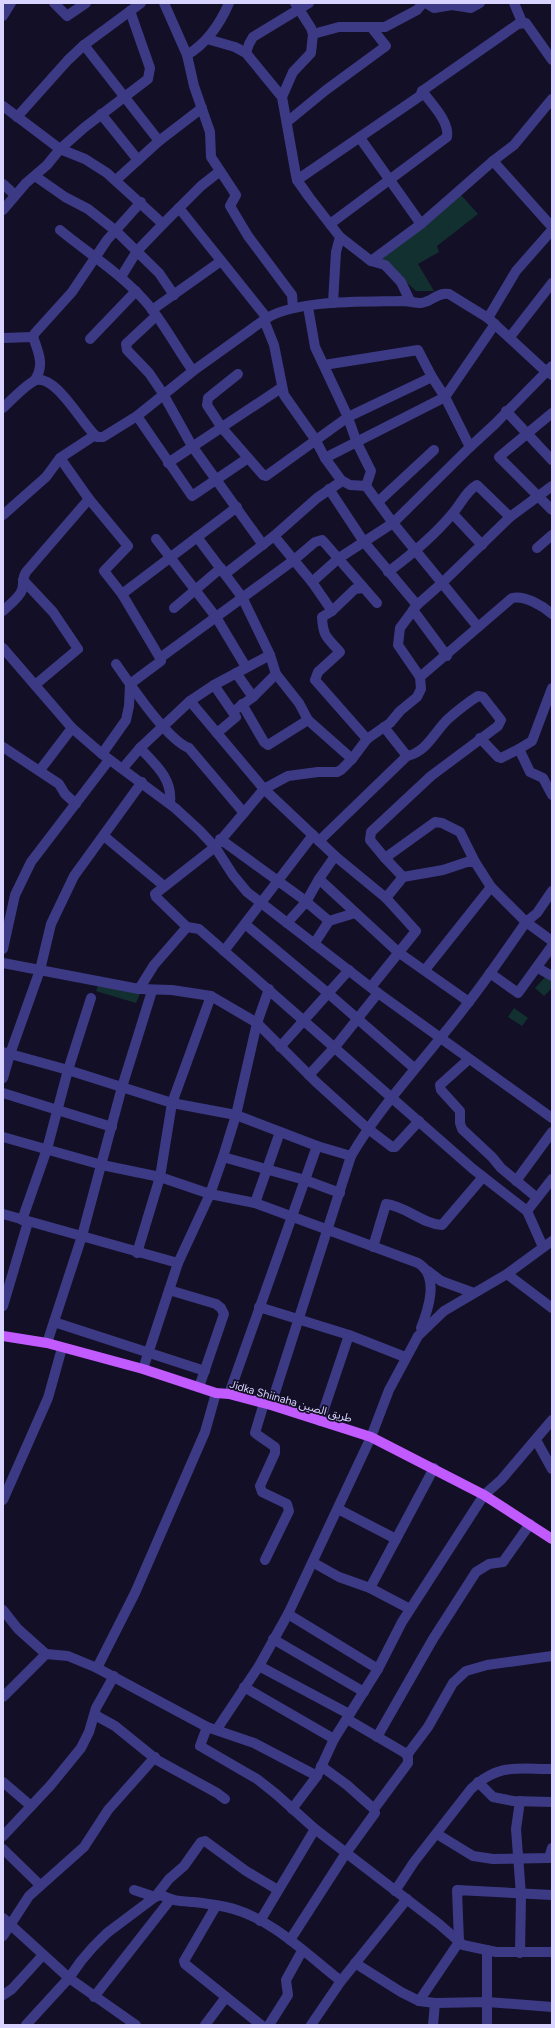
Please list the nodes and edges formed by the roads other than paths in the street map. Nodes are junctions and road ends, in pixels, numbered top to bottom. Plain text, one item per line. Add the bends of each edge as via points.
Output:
1 (11, 3) edge
2 (54, 3) edge
3 (86, 3) edge
4 (142, 3) edge
5 (164, 3) edge
6 (229, 3) edge
7 (309, 3) edge
8 (425, 3) edge
9 (480, 3) edge
10 (514, 3) edge
11 (297, 6) edge
12 (130, 11) junction
13 (3, 16) edge
14 (522, 22) junction
15 (371, 27) junction
16 (313, 34) junction
17 (207, 39) junction
18 (84, 45) junction
19 (246, 53) junction
20 (187, 55) junction
21 (552, 60) edge
22 (422, 91) junction
23 (123, 97) junction
24 (282, 97) junction
25 (552, 99) edge
26 (3, 106) edge
27 (202, 108) junction
28 (101, 114) junction
29 (17, 117) junction
30 (287, 122) junction
31 (360, 138) junction
32 (159, 141) junction
33 (60, 149) junction
34 (138, 160) junction
35 (493, 161) junction
36 (220, 171) junction
37 (35, 176) junction
38 (116, 180) junction
39 (297, 180) junction
40 (390, 180) junction
41 (3, 184) edge
42 (15, 195) junction
43 (141, 202) junction
44 (180, 208) junction
45 (3, 210) edge
46 (163, 224) junction
47 (330, 224) junction
48 (421, 224) junction
49 (552, 227) edge
50 (60, 230) dead end
51 (552, 230) edge
52 (116, 231) junction
53 (340, 237) junction
54 (137, 251) junction
55 (96, 259) junction
56 (221, 261) junction
57 (371, 261) junction
58 (120, 277) junction
59 (552, 283) edge
60 (136, 291) junction
61 (174, 295) junction
62 (410, 301) junction
63 (333, 303) junction
64 (308, 307) junction
65 (293, 308) junction
66 (154, 313) junction
67 (266, 319) junction
68 (491, 321) junction
69 (33, 337) junction
70 (510, 337) junction
71 (3, 338) edge
72 (90, 339) dead end
73 (324, 365) junction
74 (550, 370) edge
75 (193, 371) junction
76 (238, 374) dead end
77 (432, 377) junction
78 (34, 381) junction
79 (281, 388) junction
80 (164, 396) junction
81 (446, 397) junction
82 (3, 408) edge
83 (506, 412) junction
84 (552, 413) edge
85 (137, 416) junction
86 (348, 417) junction
87 (222, 428) junction
88 (527, 433) junction
89 (95, 435) junction
90 (315, 439) junction
91 (357, 443) junction
92 (192, 446) junction
93 (470, 447) junction
94 (434, 450) dead end
95 (60, 458) junction
96 (248, 458) junction
97 (325, 458) junction
98 (552, 460) edge
99 (168, 463) junction
100 (217, 480) junction
101 (342, 481) junction
102 (366, 486) junction
103 (552, 486) edge
104 (330, 489) junction
105 (539, 496) junction
106 (89, 499) junction
107 (379, 502) junction
108 (236, 508) junction
109 (552, 510) edge
110 (453, 514) junction
111 (3, 515) edge
112 (510, 518) junction
113 (393, 523) junction
114 (274, 536) junction
115 (552, 536) edge
116 (197, 537) junction
117 (156, 539) dead end
118 (364, 542) junction
119 (263, 545) junction
120 (482, 545) junction
121 (537, 548) dead end
122 (416, 551) junction
123 (339, 558) junction
124 (170, 559) junction
125 (294, 560) junction
126 (223, 571) junction
127 (388, 572) junction
128 (23, 580) junction
129 (312, 582) junction
130 (442, 583) junction
131 (364, 588) junction
132 (195, 591) junction
133 (122, 594) junction
134 (242, 597) junction
135 (377, 603) dead end
136 (415, 607) junction
137 (174, 608) dead end
138 (3, 611) edge
139 (332, 611) junction
140 (552, 614) edge
141 (216, 616) junction
142 (478, 627) junction
143 (3, 648) edge
144 (270, 655) junction
145 (447, 656) junction
146 (160, 658) junction
147 (116, 664) dead end
148 (246, 667) junction
149 (236, 673) junction
150 (276, 674) junction
151 (420, 677) junction
152 (130, 684) junction
153 (35, 685) junction
154 (214, 686) junction
155 (552, 688) edge
156 (253, 697) junction
157 (190, 701) junction
158 (242, 704) junction
159 (233, 712) junction
160 (308, 720) junction
161 (164, 727) junction
162 (384, 727) junction
163 (72, 728) junction
164 (217, 733) junction
165 (480, 738) junction
166 (367, 739) junction
167 (3, 747) edge
168 (140, 748) junction
169 (519, 749) junction
170 (407, 756) junction
171 (106, 757) junction
172 (352, 759) junction
173 (123, 768) junction
174 (40, 770) junction
175 (142, 782) junction
176 (264, 789) junction
177 (552, 795) edge
178 (170, 803) junction
179 (76, 804) junction
180 (244, 814) junction
181 (104, 836) junction
182 (316, 838) junction
183 (217, 843) junction
184 (336, 856) junction
185 (385, 858) junction
186 (475, 862) junction
187 (403, 877) junction
188 (319, 879) junction
189 (277, 880) junction
190 (164, 886) junction
191 (491, 887) junction
192 (552, 891) edge
193 (386, 898) junction
194 (261, 902) junction
195 (306, 902) junction
196 (355, 913) junction
197 (329, 921) junction
198 (526, 922) junction
199 (287, 923) junction
200 (245, 924) junction
201 (187, 927) junction
202 (552, 941) edge
203 (314, 944) junction
204 (552, 946) edge
205 (3, 949) edge
206 (224, 951) junction
207 (398, 952) junction
208 (3, 963) edge
209 (538, 968) junction
210 (40, 970) junction
211 (349, 970) junction
212 (425, 970) junction
213 (490, 973) junction
214 (552, 976) edge
215 (139, 989) junction
216 (269, 989) junction
217 (152, 990) junction
218 (374, 990) junction
219 (329, 994) junction
220 (211, 996) junction
221 (91, 998) dead end
222 (469, 1002) junction
223 (358, 1019) junction
224 (304, 1020) junction
225 (257, 1023) junction
226 (440, 1038) junction
227 (280, 1047) junction
228 (335, 1047) junction
229 (6, 1053) edge
230 (469, 1059) junction
231 (414, 1068) junction
232 (68, 1070) junction
233 (309, 1075) junction
234 (3, 1078) edge
235 (122, 1086) junction
236 (3, 1093) edge
237 (392, 1097) junction
238 (172, 1103) junction
239 (59, 1110) junction
240 (236, 1114) junction
241 (552, 1118) edge
242 (419, 1121) junction
243 (112, 1126) junction
244 (367, 1128) junction
245 (280, 1132) junction
246 (552, 1132) edge
247 (3, 1137) edge
248 (317, 1146) junction
249 (47, 1149) junction
250 (352, 1156) junction
251 (223, 1157) junction
252 (102, 1165) junction
253 (267, 1169) junction
254 (160, 1177) junction
255 (483, 1177) junction
256 (552, 1179) edge
257 (305, 1180) junction
258 (516, 1181) junction
259 (340, 1193) junction
260 (210, 1194) junction
261 (536, 1197) junction
262 (255, 1203) junction
263 (527, 1211) junction
264 (3, 1214) edge
265 (292, 1216) junction
266 (25, 1221) junction
267 (327, 1230) junction
268 (82, 1236) junction
269 (552, 1241) edge
270 (373, 1247) junction
271 (543, 1247) junction
272 (137, 1253) junction
273 (178, 1263) junction
274 (428, 1271) junction
275 (507, 1274) junction
276 (6, 1287) edge
277 (169, 1290) junction
278 (474, 1293) junction
279 (3, 1306) edge
280 (259, 1307) junction
281 (552, 1308) edge
282 (300, 1320) junction
283 (54, 1322) junction
284 (3, 1336) edge
285 (349, 1336) junction
286 (418, 1336) junction
287 (47, 1343) junction
288 (62, 1348) junction
289 (148, 1354) junction
290 (405, 1357) junction
291 (143, 1369) junction
292 (204, 1370) junction
293 (199, 1387) junction
294 (216, 1393) junction
295 (229, 1394) junction
296 (268, 1404) junction
297 (320, 1420) junction
298 (552, 1420) edge
299 (371, 1437) junction
300 (536, 1440) junction
301 (434, 1468) junction
302 (552, 1469) edge
303 (484, 1495) junction
304 (3, 1500) edge
305 (338, 1509) junction
306 (530, 1524) junction
307 (552, 1538) edge
308 (396, 1539) junction
309 (265, 1560) dead end
310 (314, 1562) junction
311 (370, 1588) junction
312 (410, 1609) junction
313 (3, 1610) edge
314 (288, 1614) junction
315 (273, 1639) junction
316 (46, 1654) junction
317 (552, 1656) edge
318 (259, 1666) junction
319 (97, 1668) junction
320 (378, 1669) junction
321 (114, 1676) junction
322 (244, 1687) junction
323 (364, 1692) junction
324 (3, 1697) edge
325 (95, 1715) junction
326 (348, 1717) junction
327 (212, 1728) junction
328 (377, 1737) junction
329 (334, 1739) junction
330 (407, 1755) junction
331 (155, 1757) junction
332 (321, 1766) junction
333 (552, 1769) edge
334 (317, 1776) junction
335 (3, 1782) edge
336 (478, 1782) junction
337 (225, 1799) dead end
338 (520, 1801) junction
339 (552, 1802) edge
340 (31, 1806) junction
341 (292, 1809) junction
342 (374, 1809) junction
343 (315, 1829) junction
344 (437, 1834) junction
345 (3, 1836) edge
346 (552, 1848) edge
347 (3, 1849) edge
348 (346, 1853) junction
349 (518, 1859) junction
350 (40, 1885) junction
351 (134, 1890) dead end
352 (278, 1890) junction
353 (395, 1890) junction
354 (521, 1895) junction
355 (552, 1895) edge
356 (155, 1897) junction
357 (407, 1898) junction
358 (170, 1900) junction
359 (216, 1906) junction
360 (3, 1918) edge
361 (260, 1921) junction
362 (11, 1926) junction
363 (3, 1936) edge
364 (290, 1940) junction
365 (459, 1942) junction
366 (487, 1950) junction
367 (302, 1951) junction
368 (552, 1952) edge
369 (520, 1953) junction
370 (43, 1955) junction
371 (355, 1963) junction
372 (69, 1978) junction
373 (340, 1981) junction
374 (3, 1995) edge
375 (94, 1997) junction
376 (226, 1997) junction
377 (419, 2001) junction
378 (488, 2002) junction
379 (435, 2003) junction
380 (552, 2007) edge
381 (123, 2022) edge
382 (26, 2025) edge
383 (136, 2025) edge
384 (205, 2025) edge
385 (261, 2025) edge
386 (269, 2025) edge
387 (311, 2025) edge
388 (433, 2025) edge
389 (487, 2025) edge

1 - 13 street
2 - 3 street via 67,16
4 - 12 street
5 - 20 street
6 - 17 street
7 - 11 street
8 - 9 street via 434,8 452,5 471,8
8 - 15 street via 389,26
10 - 14 street
11 - 16 street via 312,28
11 - 19 street via 253,37
12 - 18 street
12 - 23 street via 142,39 150,74 148,79
14 - 21 street via 526,23
14 - 22 street
15 - 16 street via 339,27
15 - 30 street via 386,46
16 - 24 street via 311,53 293,72
17 - 19 street
17 - 20 street via 199,48
18 - 23 street
18 - 29 street
19 - 24 street
20 - 27 street
22 - 31 street via 420,96
22 - 40 street via 444,122 448,131 447,137
23 - 28 street
23 - 32 street
24 - 30 street
25 - 35 street via 514,145
26 - 29 street
27 - 32 street
27 - 36 street via 210,132 211,158
28 - 33 street
28 - 34 street
29 - 33 street
30 - 39 street
31 - 39 street
31 - 40 street
32 - 34 street
33 - 37 street
33 - 38 street via 98,166
34 - 38 street
35 - 48 street
35 - 49 street
36 - 44 street
36 - 65 street via 236,195 230,206 248,236 292,295
37 - 42 street
37 - 52 street via 65,197 88,208
38 - 43 street
39 - 47 street
40 - 47 street
40 - 48 street
41 - 42 street
42 - 45 street
43 - 46 street
43 - 52 street
44 - 46 street
44 - 56 street
46 - 54 street
47 - 53 street
48 - 57 street
50 - 55 street
51 - 68 street via 516,271
52 - 54 street
52 - 55 street via 101,248
53 - 57 street
53 - 63 street via 336,252
54 - 58 street
54 - 61 street via 159,273
55 - 58 street
55 - 69 street via 72,292
56 - 61 street
56 - 67 street
57 - 62 street via 385,265 396,275
58 - 60 street
59 - 70 street
60 - 66 street
60 - 72 street
61 - 66 street
62 - 63 street
62 - 68 street via 421,303 442,293 449,294
63 - 64 street
64 - 65 street
64 - 73 street via 312,338
65 - 67 street
66 - 75 street
66 - 80 street via 126,344 127,350 149,373
67 - 75 street
67 - 79 street via 274,345
68 - 70 street
68 - 81 street
69 - 71 street
69 - 78 street via 41,363 40,374
70 - 74 street
73 - 77 street via 418,350
73 - 86 street
74 - 83 street
75 - 80 street
76 - 87 street via 208,398 207,405
77 - 81 street
77 - 86 street
78 - 82 street
78 - 89 street via 47,380 76,410
79 - 87 street
79 - 90 street
80 - 85 street
80 - 92 street
81 - 91 street
81 - 93 street
83 - 88 street
83 - 93 street
84 - 88 street
85 - 89 street via 103,437
85 - 99 street
86 - 90 street
86 - 91 street
87 - 92 street
87 - 96 street
88 - 98 street
88 - 105 street via 498,457
89 - 95 street
90 - 96 street via 266,476
90 - 97 street
91 - 97 street
91 - 102 street via 371,471
92 - 99 street
92 - 100 street
93 - 113 street
94 - 107 street
95 - 106 street
95 - 111 street via 46,477
96 - 100 street
97 - 101 street
99 - 100 street via 192,496
100 - 108 street
101 - 102 street via 350,485
101 - 104 street
102 - 107 street
103 - 105 street
104 - 114 street
104 - 118 street
105 - 109 street
105 - 112 street
106 - 128 street via 26,572
106 - 133 street via 128,546 104,571
107 - 113 street
108 - 116 street
108 - 119 street
110 - 112 street via 477,485
110 - 120 street
110 - 122 street
112 - 120 street
113 - 118 street
113 - 122 street
114 - 119 street
114 - 125 street
115 - 121 street
116 - 124 street
116 - 126 street
117 - 124 street
118 - 123 street
118 - 127 street
119 - 126 street
120 - 130 street
122 - 127 street
122 - 130 street
123 - 125 street via 322,540 315,542
123 - 129 street
123 - 131 street
124 - 132 street
124 - 133 street
125 - 129 street
125 - 134 street
126 - 132 street
126 - 134 street
127 - 136 street
128 - 138 street via 20,594
128 - 153 street via 53,612 78,649
129 - 139 street
130 - 136 street
130 - 142 street
131 - 135 street
131 - 139 street via 355,589
132 - 137 street
132 - 141 street
133 - 146 street
134 - 141 street
134 - 144 street
136 - 145 street
136 - 151 street via 400,628 398,645
139 - 166 street via 322,617 323,629 326,638 340,652 318,672 315,680
140 - 142 street via 543,607 517,597 506,602
141 - 146 street
141 - 148 street
142 - 145 street
143 - 153 street
144 - 148 street
144 - 150 street
145 - 151 street
146 - 152 street via 161,661
147 - 152 street
148 - 149 street
149 - 154 street
149 - 156 street
150 - 156 street
150 - 160 street via 299,703
151 - 162 street via 420,694
152 - 161 street
152 - 171 street via 126,720
153 - 163 street
154 - 157 street
154 - 159 street
155 - 169 street via 532,741
156 - 158 street
157 - 161 street
157 - 164 street
158 - 159 street
158 - 160 street via 264,742 268,744
159 - 164 street via 236,717
160 - 172 street
161 - 168 street
161 - 180 street via 178,742 189,748
162 - 166 street
162 - 170 street
163 - 171 street
163 - 174 street
164 - 176 street
165 - 169 street via 501,758
165 - 170 street via 498,726 501,720 481,695 447,720 424,747
165 - 185 street via 432,776 371,832 370,840
166 - 172 street
167 - 174 street
168 - 173 street
168 - 178 street via 162,771 170,789
169 - 177 street via 530,772 543,778
170 - 182 street
171 - 173 street
171 - 179 street
172 - 176 street via 337,772 288,776
173 - 175 street
174 - 179 street via 59,784
175 - 178 street
175 - 181 street
176 - 180 street
176 - 182 street
178 - 183 street
179 - 205 street via 31,862 19,884
180 - 183 street
181 - 190 street
181 - 210 street via 74,876 55,914 48,931
182 - 184 street
182 - 189 street
183 - 189 street
183 - 190 street
183 - 194 street via 240,884
184 - 188 street
184 - 193 street
185 - 186 street via 438,822 460,832
185 - 187 street
186 - 187 street
186 - 191 street
187 - 193 street
188 - 195 street
188 - 196 street
189 - 194 street
189 - 195 street
190 - 201 street via 156,892 156,897
191 - 198 street
191 - 212 street
192 - 198 street via 537,913
193 - 207 street via 416,931
194 - 199 street
194 - 200 street
195 - 197 street
195 - 199 street
196 - 197 street
196 - 207 street
197 - 203 street
198 - 202 street
198 - 213 street
199 - 203 street
200 - 206 street
200 - 219 street
201 - 206 street via 199,929
201 - 215 street via 154,965
203 - 211 street
204 - 209 street
206 - 216 street
207 - 212 street
207 - 218 street
208 - 210 street
209 - 213 street via 518,993
209 - 214 street
210 - 215 street
210 - 229 street
211 - 218 street
211 - 219 street
212 - 222 street
213 - 222 street
215 - 217 street
216 - 224 street
216 - 225 street
217 - 220 street via 172,990
217 - 235 street
218 - 223 street
218 - 226 street
219 - 223 street
219 - 224 street
220 - 225 street
220 - 238 street
221 - 232 street
222 - 226 street
223 - 228 street
223 - 231 street
224 - 227 street
224 - 228 street
225 - 227 street
225 - 240 street
226 - 230 street
226 - 231 street
227 - 233 street
228 - 233 street
228 - 237 street
229 - 232 street
229 - 234 street
230 - 241 street
230 - 258 street via 440,1085 441,1090 460,1111 462,1129
231 - 237 street
232 - 235 street
232 - 239 street
233 - 244 street
235 - 238 street
235 - 243 street
236 - 239 street
237 - 242 street
237 - 244 street
238 - 240 street
238 - 254 street
239 - 243 street
239 - 249 street
240 - 245 street
240 - 251 street
242 - 244 street via 394,1148
242 - 255 street
243 - 252 street
244 - 250 street
245 - 248 street
245 - 253 street
246 - 258 street
247 - 249 street
248 - 250 street
248 - 257 street
249 - 252 street
249 - 266 street
250 - 259 street
251 - 253 street
251 - 260 street
252 - 254 street
252 - 268 street
253 - 257 street
253 - 262 street
254 - 260 street
254 - 272 street
255 - 263 street
255 - 270 street via 442,1225 431,1224 386,1204
256 - 261 street
257 - 259 street
257 - 265 street
258 - 261 street
259 - 267 street
260 - 262 street
260 - 273 street
261 - 263 street
262 - 265 street
263 - 271 street
264 - 266 street
265 - 267 street
265 - 280 street
266 - 268 street
266 - 276 street
267 - 270 street
267 - 282 street
268 - 272 street
268 - 283 street
269 - 271 street
270 - 274 street via 418,1263
271 - 275 street
272 - 273 street
273 - 277 street
274 - 278 street via 441,1281
274 - 286 street via 429,1302
275 - 278 street
275 - 281 street
276 - 279 street
277 - 289 street
277 - 292 street via 216,1304 223,1311
278 - 286 street via 444,1311
280 - 282 street
280 - 295 street
282 - 285 street
282 - 296 street
283 - 287 street
283 - 289 street
284 - 287 main road, Jidka Shiinaha طريق الصين
285 - 290 street
285 - 297 street
286 - 290 street
287 - 288 main road, Jidka Shiinaha طريق الصين
288 - 291 main road, Jidka Shiinaha طريق الصين
288 - 304 street via 48,1398
289 - 291 street
289 - 292 street
290 - 299 street via 380,1409
291 - 293 main road, Jidka Shiinaha طريق الصين
292 - 293 street
293 - 294 main road, Jidka Shiinaha طريق الصين
294 - 295 main road, Jidka Shiinaha طريق الصين
294 - 319 street via 205,1432 134,1593
295 - 296 main road, Jidka Shiinaha طريق الصين
296 - 297 main road, Jidka Shiinaha طريق الصين
296 - 309 street via 255,1433 275,1447 275,1453 260,1486 262,1492 287,1504 289,1511
297 - 299 main road, Jidka Shiinaha طريق الصين
298 - 300 street
299 - 301 main road, Jidka Shiinaha طريق الصين
299 - 305 street
300 - 302 street
300 - 303 street via 501,1480
301 - 303 main road, Jidka Shiinaha طريق الصين
301 - 308 street
303 - 306 main road, Jidka Shiinaha طريق الصين
303 - 312 street
305 - 308 street
305 - 310 street
306 - 307 main road, Jidka Shiinaha طريق الصين
306 - 328 street via 503,1562 489,1564 476,1572 433,1639
308 - 311 street
310 - 311 street via 339,1577
310 - 314 street
311 - 312 street
312 - 320 street
313 - 316 street via 18,1629
314 - 315 street
314 - 320 street
315 - 318 street
315 - 323 street
316 - 319 street via 68,1656
316 - 324 street
317 - 330 street via 487,1665 466,1671 453,1683 428,1727
318 - 322 street
318 - 326 street
319 - 321 street
320 - 323 street
321 - 325 street via 96,1708
321 - 327 street
322 - 327 street
322 - 329 street
323 - 326 street
325 - 331 street via 115,1726
325 - 340 street via 81,1748
326 - 328 street
326 - 329 street
327 - 334 street via 272,1752
327 - 341 street via 200,1746 257,1779
328 - 330 street
329 - 332 street
330 - 342 street via 408,1763
331 - 337 street
331 - 350 street via 108,1810 84,1847
332 - 334 street
332 - 342 street
333 - 336 street via 503,1769
334 - 341 street
335 - 340 street
336 - 338 street via 493,1797
336 - 344 street
338 - 339 street
338 - 349 street via 516,1829
340 - 345 street
341 - 343 street
342 - 348 street via 375,1813
343 - 348 street
343 - 352 street
344 - 349 street via 474,1856
344 - 353 street
346 - 349 street via 549,1858
347 - 350 street
348 - 353 street
348 - 364 street
349 - 354 street
350 - 362 street via 29,1896
351 - 356 street
352 - 356 street via 203,1841
352 - 361 street
353 - 357 street
354 - 355 street
354 - 365 street via 457,1890
354 - 369 street
356 - 358 street via 161,1895
356 - 372 street via 93,1947
357 - 365 street
357 - 371 street
358 - 359 street
358 - 375 street
359 - 361 street
359 - 376 street via 184,1961
360 - 362 street
361 - 364 street
362 - 363 street
362 - 370 street
364 - 367 street
365 - 366 street via 472,1948
365 - 377 street
366 - 369 street
366 - 378 street
367 - 373 street
367 - 386 street via 286,1980 288,1995
368 - 369 street
370 - 372 street
370 - 374 street via 16,1985
371 - 373 street
371 - 377 street
372 - 375 street
372 - 382 street
373 - 387 street
375 - 381 street
376 - 384 street
376 - 385 street
377 - 379 street
378 - 379 street
378 - 380 street
378 - 389 street
379 - 388 street
381 - 383 street

